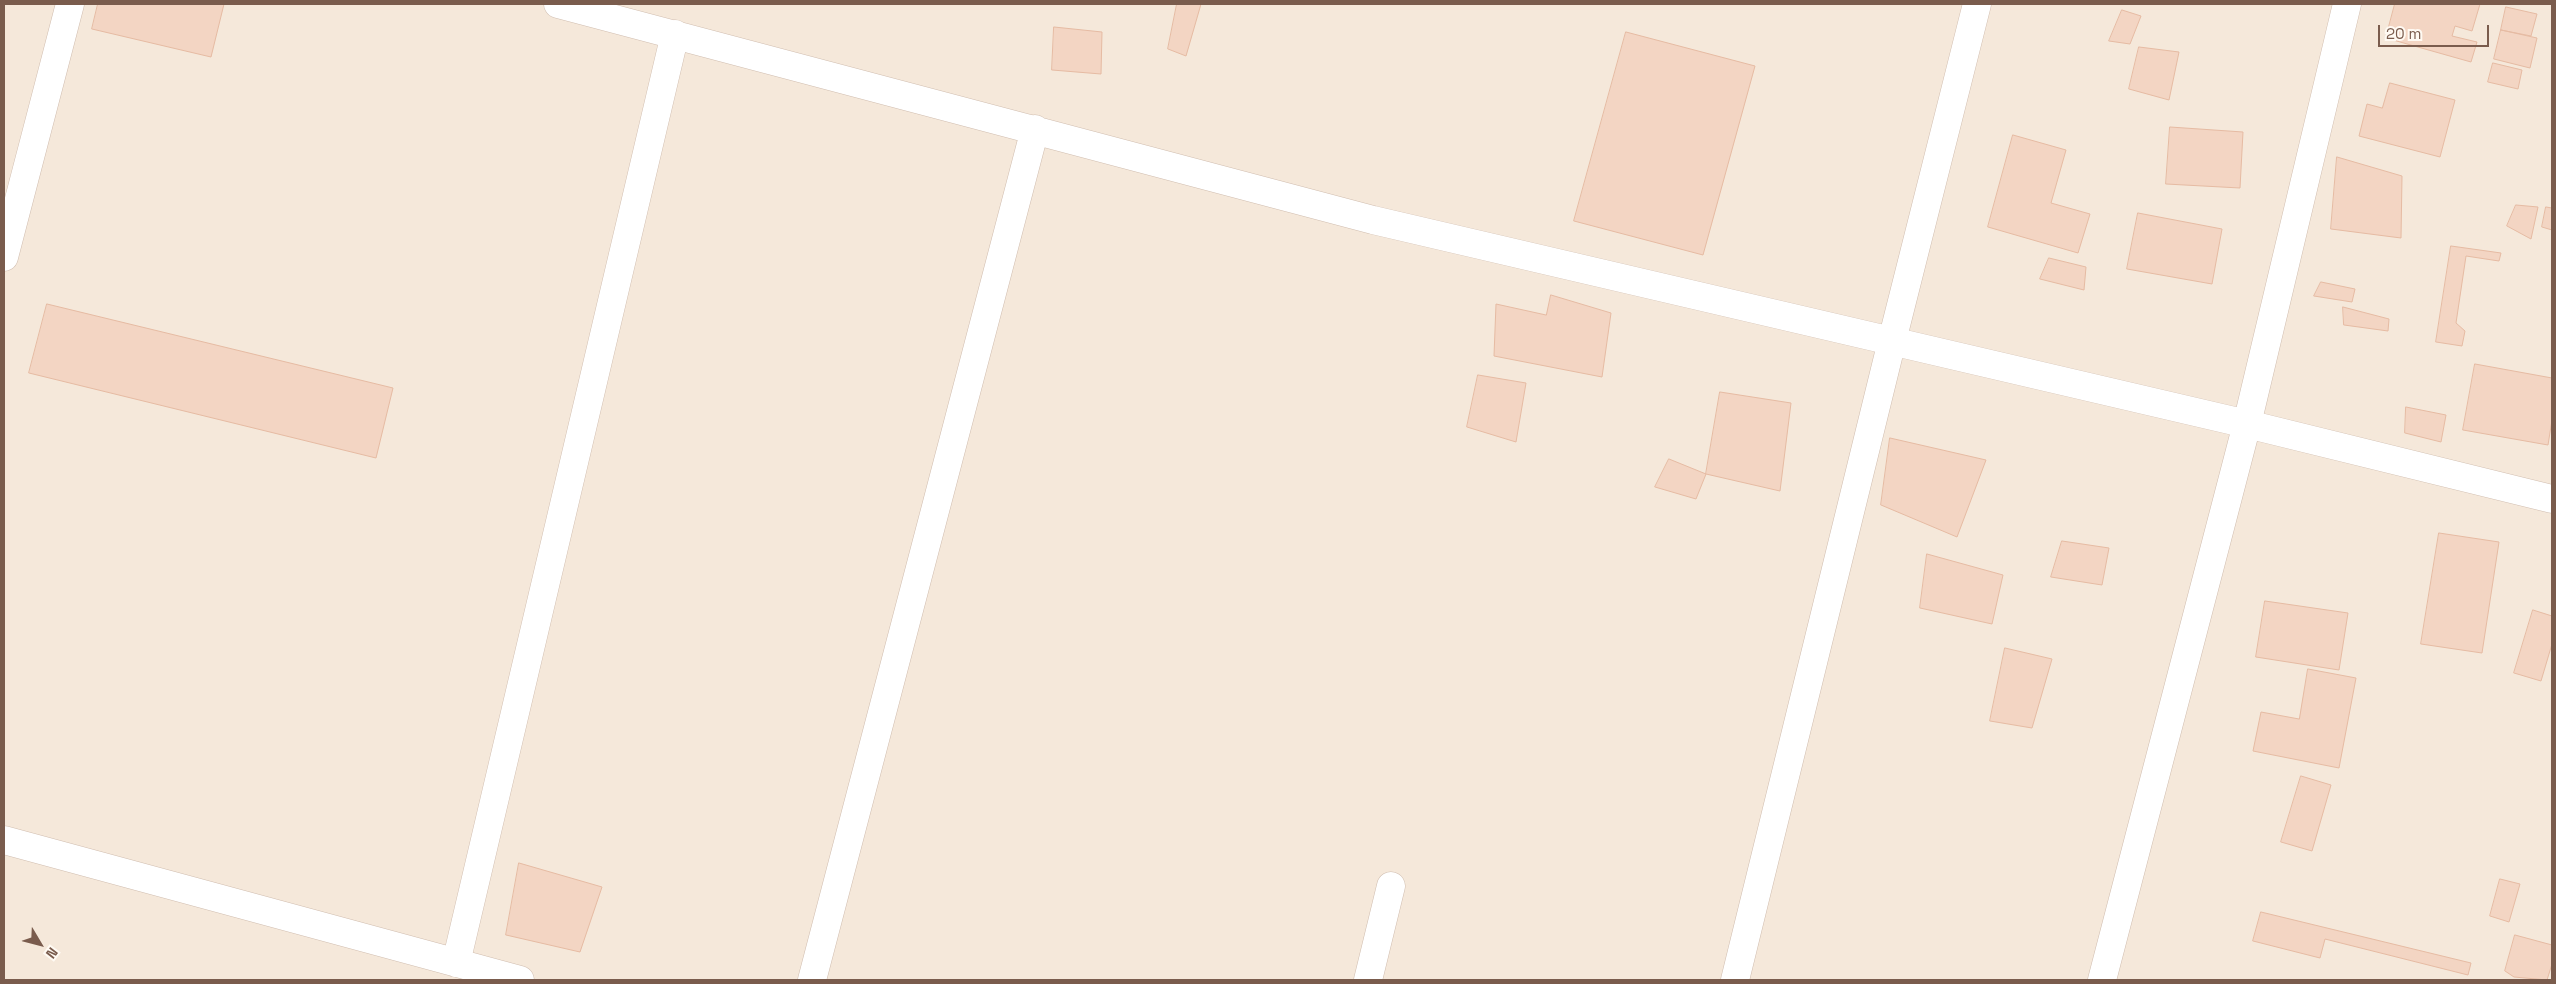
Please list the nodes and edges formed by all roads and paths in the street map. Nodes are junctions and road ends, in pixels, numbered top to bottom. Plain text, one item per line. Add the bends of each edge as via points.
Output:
1 (70, 4) edge
2 (558, 4) edge
3 (1978, 4) edge
4 (2347, 4) edge
5 (675, 34) junction
6 (1035, 128) junction
7 (4, 258) edge
8 (1892, 341) junction
9 (2247, 424) junction
10 (2552, 499) edge
11 (4, 840) edge
12 (1390, 886) dead end
13 (456, 963) junction
14 (520, 980) edge
15 (812, 980) edge
16 (1368, 980) edge
17 (1735, 980) edge
18 (2102, 980) edge

1 - 7 street
2 - 5 street
3 - 8 street
4 - 9 street
5 - 6 street
5 - 13 street
6 - 8 street via 1372,220
6 - 15 street
8 - 9 street
8 - 17 street
9 - 10 street
9 - 18 street
11 - 13 street
12 - 16 street
13 - 14 street

